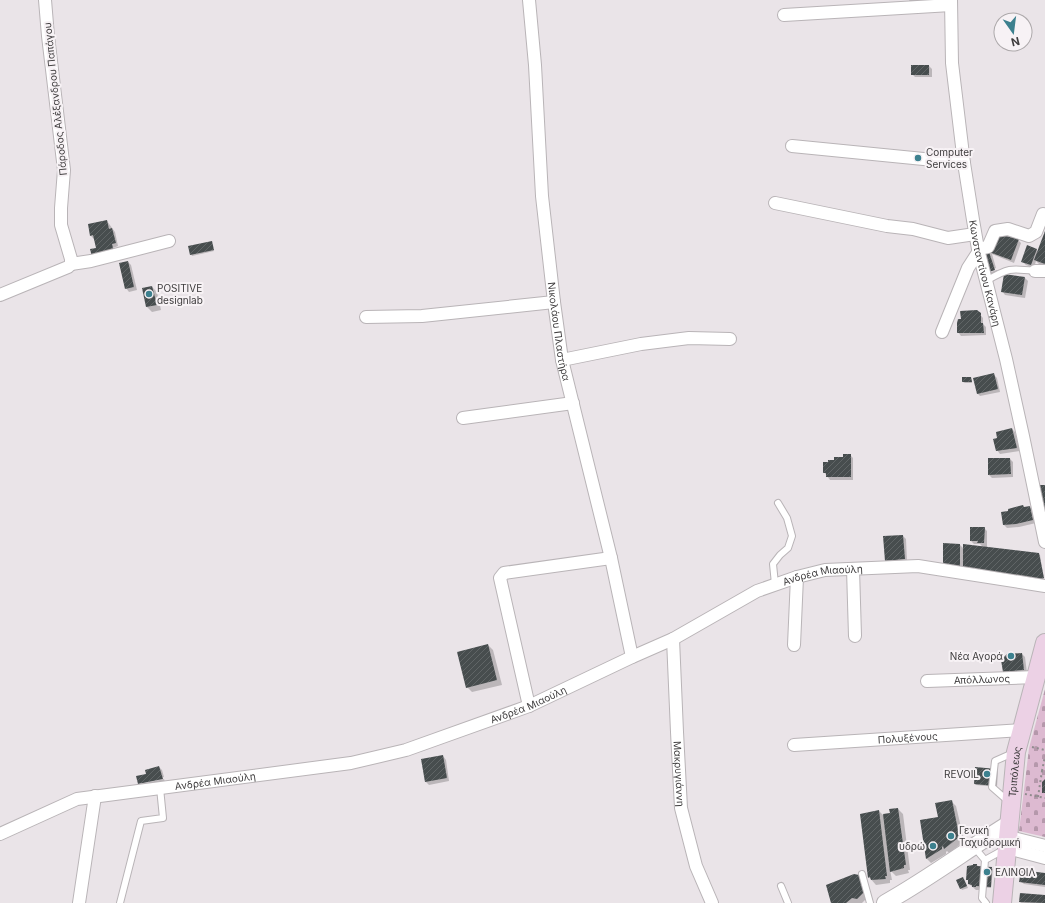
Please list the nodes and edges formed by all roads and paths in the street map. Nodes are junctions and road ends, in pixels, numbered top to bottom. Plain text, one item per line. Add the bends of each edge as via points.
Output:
1 (45, 0) edge
2 (529, 0) edge
3 (951, 3) edge
4 (784, 15) dead end
5 (792, 146) dead end
6 (964, 163) junction
7 (775, 203) dead end
8 (1043, 214) dead end
9 (975, 234) junction
10 (170, 241) dead end
11 (978, 250) junction
12 (71, 264) junction
13 (1040, 271) edge
14 (986, 281) junction
15 (0, 294) edge
16 (554, 302) junction
17 (366, 317) dead end
18 (942, 332) dead end
19 (730, 339) dead end
20 (562, 360) junction
21 (573, 403) junction
22 (463, 418) dead end
23 (778, 503) dead end
24 (1045, 542) edge
25 (611, 558) junction
26 (853, 569) junction
27 (796, 577) junction
28 (775, 584) junction
29 (1045, 586) edge
30 (855, 636) dead end
31 (673, 639) junction
32 (794, 645) dead end
33 (1045, 645) edge
34 (632, 657) junction
35 (1036, 677) junction
36 (927, 681) dead end
37 (529, 706) junction
38 (1022, 742) junction
39 (794, 745) dead end
40 (1045, 750) edge
41 (1045, 756) edge
42 (1042, 771) junction
43 (1045, 772) edge
44 (160, 788) junction
45 (96, 796) junction
46 (1038, 797) junction
47 (1045, 798) edge
48 (1017, 799) junction
49 (0, 834) edge
50 (1009, 836) junction
51 (974, 845) junction
52 (1045, 846) edge
53 (1045, 858) edge
54 (985, 860) junction
55 (862, 874) dead end
56 (782, 886) dead end
57 (79, 903) edge
58 (120, 903) edge
59 (712, 903) edge
60 (788, 903) edge
61 (870, 903) edge
62 (885, 903) edge
63 (986, 903) edge
64 (1002, 903) edge

1 - 12 street, Πάροδος Αλέξανδρου Παπάγου via 64,170 61,225
2 - 16 street, Νικολάου Πλαστήρα via 542,196
3 - 4 street
3 - 6 street, Κωνσταντίνου Κανάρη via 952,63
5 - 6 street
6 - 9 street, Κωνσταντίνου Κανάρη
7 - 9 street via 948,238
8 - 11 street via 1036,232 1029,236 1008,229 995,231 988,247
9 - 11 street, Κωνσταντίνου Κανάρη
10 - 12 street
11 - 14 street, Κωνσταντίνου Κανάρη
11 - 18 street
12 - 15 street
13 - 14 lane via 1003,271
14 - 24 street, Κωνσταντίνου Κανάρη
16 - 17 street via 422,316
16 - 20 street, Νικολάου Πλαστήρα
19 - 20 street via 689,338 641,344
20 - 21 street, Νικολάου Πλαστήρα
21 - 22 street
21 - 25 street, Νικολάου Πλαστήρα
23 - 28 lane via 787,518 792,536 788,548 773,564
25 - 34 street, Νικολάου Πλαστήρα
25 - 37 street via 501,575
26 - 27 street, Ανδρέα Μιαούλη via 825,570
26 - 29 street, Ανδρέα Μιαούλη via 918,566
26 - 30 street
27 - 28 street, Ανδρέα Μιαούλη
27 - 32 street
28 - 31 street, Ανδρέα Μιαούλη via 757,591
31 - 34 street, Ανδρέα Μιαούλη
31 - 59 street, Μακρυγιάννη via 681,808 696,866
33 - 35 main road, Τριπόλεως
34 - 37 street, Ανδρέα Μιαούλη
35 - 36 street, Απόλλωνος
35 - 38 main road, Τριπόλεως
37 - 44 street, Ανδρέα Μιαούλη via 406,750 351,763
38 - 39 street, Πολυξένους
38 - 40 path
38 - 48 main road, Τριπόλεως
41 - 42 path
42 - 43 path
42 - 46 path
44 - 45 street, Ανδρέα Μιαούλη
44 - 58 lane via 163,818 141,822
45 - 49 street, Ανδρέα Μιαούλη via 77,799
45 - 57 street
46 - 47 path
46 - 48 path
48 - 50 main road, Τριπόλεως
50 - 51 street
50 - 52 street
50 - 53 street
50 - 54 lane
50 - 64 main road, Τριπόλεως
51 - 54 lane
51 - 62 street
54 - 63 lane via 982,898
55 - 61 lane
56 - 60 lane

